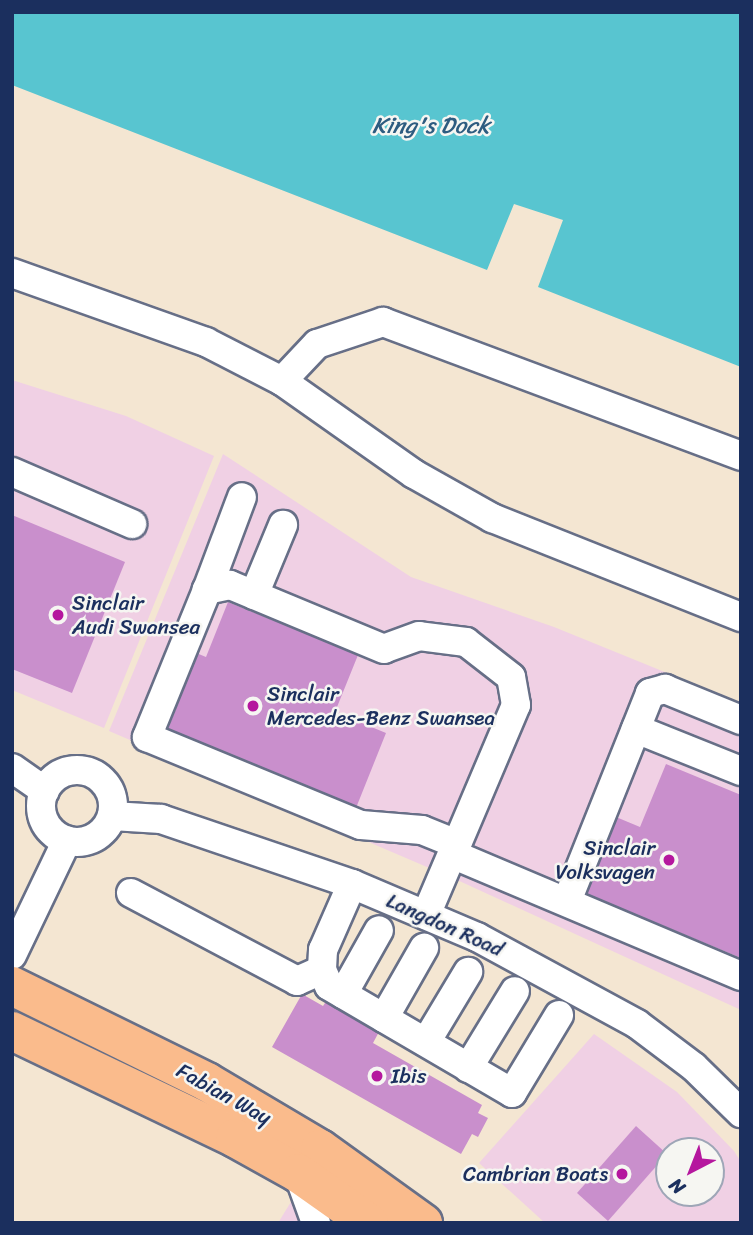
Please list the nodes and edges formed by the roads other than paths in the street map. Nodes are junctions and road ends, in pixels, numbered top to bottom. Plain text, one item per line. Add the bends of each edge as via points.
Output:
1 (12, 273) edge
2 (282, 381) junction
3 (741, 456) edge
4 (12, 472) edge
5 (242, 497) dead end
6 (132, 524) dead end
7 (283, 525) dead end
8 (207, 590) junction
9 (254, 595) junction
10 (741, 617) edge
11 (741, 720) edge
12 (636, 729) junction
13 (12, 768) edge
14 (741, 771) edge
15 (45, 791) junction
16 (112, 816) junction
17 (66, 840) junction
18 (455, 849) junction
19 (352, 884) junction
20 (131, 893) dead end
21 (568, 901) junction
22 (426, 915) junction
23 (379, 930) dead end
24 (424, 948) dead end
25 (12, 954) edge
26 (322, 970) junction
27 (468, 972) dead end
28 (741, 976) edge
29 (12, 986) edge
30 (514, 991) dead end
31 (343, 994) junction
32 (559, 1015) dead end
33 (384, 1018) junction
34 (12, 1031) edge
35 (426, 1042) junction
36 (468, 1068) junction
37 (741, 1113) edge
38 (298, 1173) junction
39 (316, 1223) edge
40 (369, 1223) edge
41 (423, 1223) edge

1 - 2 street via 206,342
2 - 3 street via 317,344 383,322
2 - 10 street via 414,474 492,518
4 - 6 street
5 - 8 street
7 - 9 street
8 - 9 street via 230,586
8 - 18 street via 147,737 361,825 422,830
9 - 18 street via 384,649 419,636 466,642 511,677 516,705
11 - 12 street via 665,689 650,693
12 - 14 street
12 - 21 street
13 - 15 street
15 - 16 street via 61,774 84,771 104,782 113,804
15 - 17 street via 42,803 48,826
16 - 17 street via 89,840
16 - 19 street, Langdon Road via 161,819
17 - 25 street
18 - 21 street
18 - 22 street
19 - 22 street, Langdon Road
19 - 26 street via 323,950
20 - 26 street via 297,981
21 - 28 street
22 - 37 street, Langdon Road via 523,960 637,1024 694,1068
23 - 31 street
24 - 33 street
26 - 31 street via 330,986
27 - 35 street
29 - 41 highway, Fabian Way via 207,1082 320,1149
30 - 36 street
31 - 33 street
32 - 36 street via 512,1093
33 - 35 street
34 - 38 highway, Fabian Way via 200,1119
35 - 36 street
38 - 39 street
38 - 40 highway, Fabian Way

